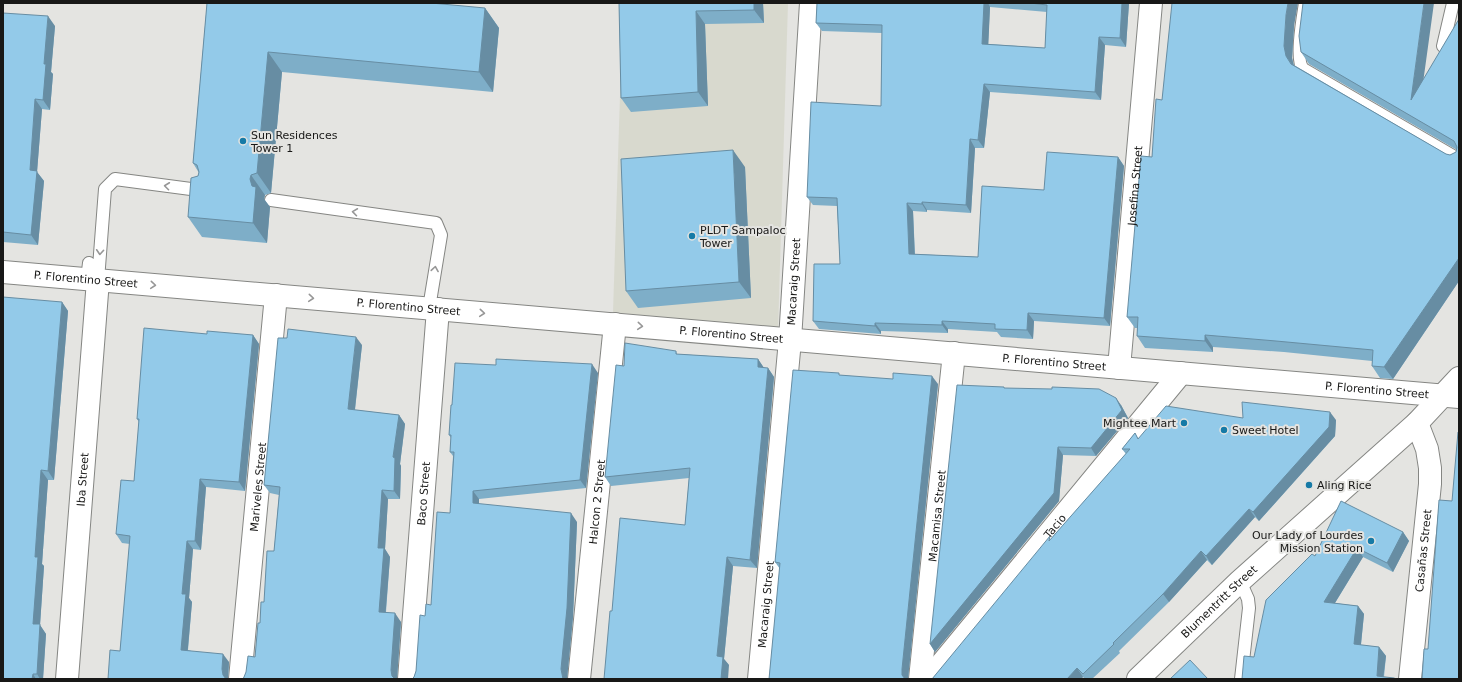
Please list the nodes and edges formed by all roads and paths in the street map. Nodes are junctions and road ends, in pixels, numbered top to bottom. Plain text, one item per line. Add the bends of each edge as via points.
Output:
1 (811, 3) edge
2 (1151, 3) edge
3 (1305, 3) edge
4 (1453, 3) edge
5 (1443, 46) edge
6 (1458, 159) edge
7 (206, 191) edge
8 (271, 200) dead end
9 (3, 272) edge
10 (92, 274) junction
11 (276, 295) junction
12 (433, 308) junction
13 (615, 324) junction
14 (790, 340) junction
15 (954, 353) junction
16 (1119, 368) junction
17 (1182, 373) junction
18 (1459, 378) edge
19 (1451, 396) edge
20 (1417, 423) junction
21 (1240, 581) junction
22 (67, 679) edge
23 (240, 679) edge
24 (409, 679) edge
25 (579, 679) edge
26 (759, 679) edge
27 (920, 679) edge
28 (929, 679) edge
29 (1138, 679) edge
30 (1241, 679) edge
31 (1410, 679) edge

1 - 14 street, Macaraig Street
2 - 16 street, Josefina Street
3 - 6 lane via 1300,66
4 - 5 lane
7 -> 10 lane via 116,179 105,189
12 -> 8 lane via 440,235 436,223
9 - 10 street, P. Florentino Street
10 -> 11 street, P. Florentino Street
10 - 22 street, Iba Street
11 -> 12 street, P. Florentino Street
11 - 23 street, Mariveles Street
12 -> 13 street, P. Florentino Street
12 - 24 street, Baco Street
13 -> 14 street, P. Florentino Street
13 - 25 street, Halcon 2 Street
14 - 15 street, P. Florentino Street
14 - 26 street, Macaraig Street
15 - 16 street, P. Florentino Street
15 - 27 street, Macamisa Street
16 - 17 street, P. Florentino Street
17 - 19 street, P. Florentino Street
17 - 28 street, Tacio
18 - 19 street, Blumentritt Street
19 - 20 street, Blumentritt Street
20 - 21 street, Blumentritt Street
20 - 31 street, Casañas Street via 1427,450 1430,484
21 - 29 street, Blumentritt Street
21 - 30 lane via 1249,608

